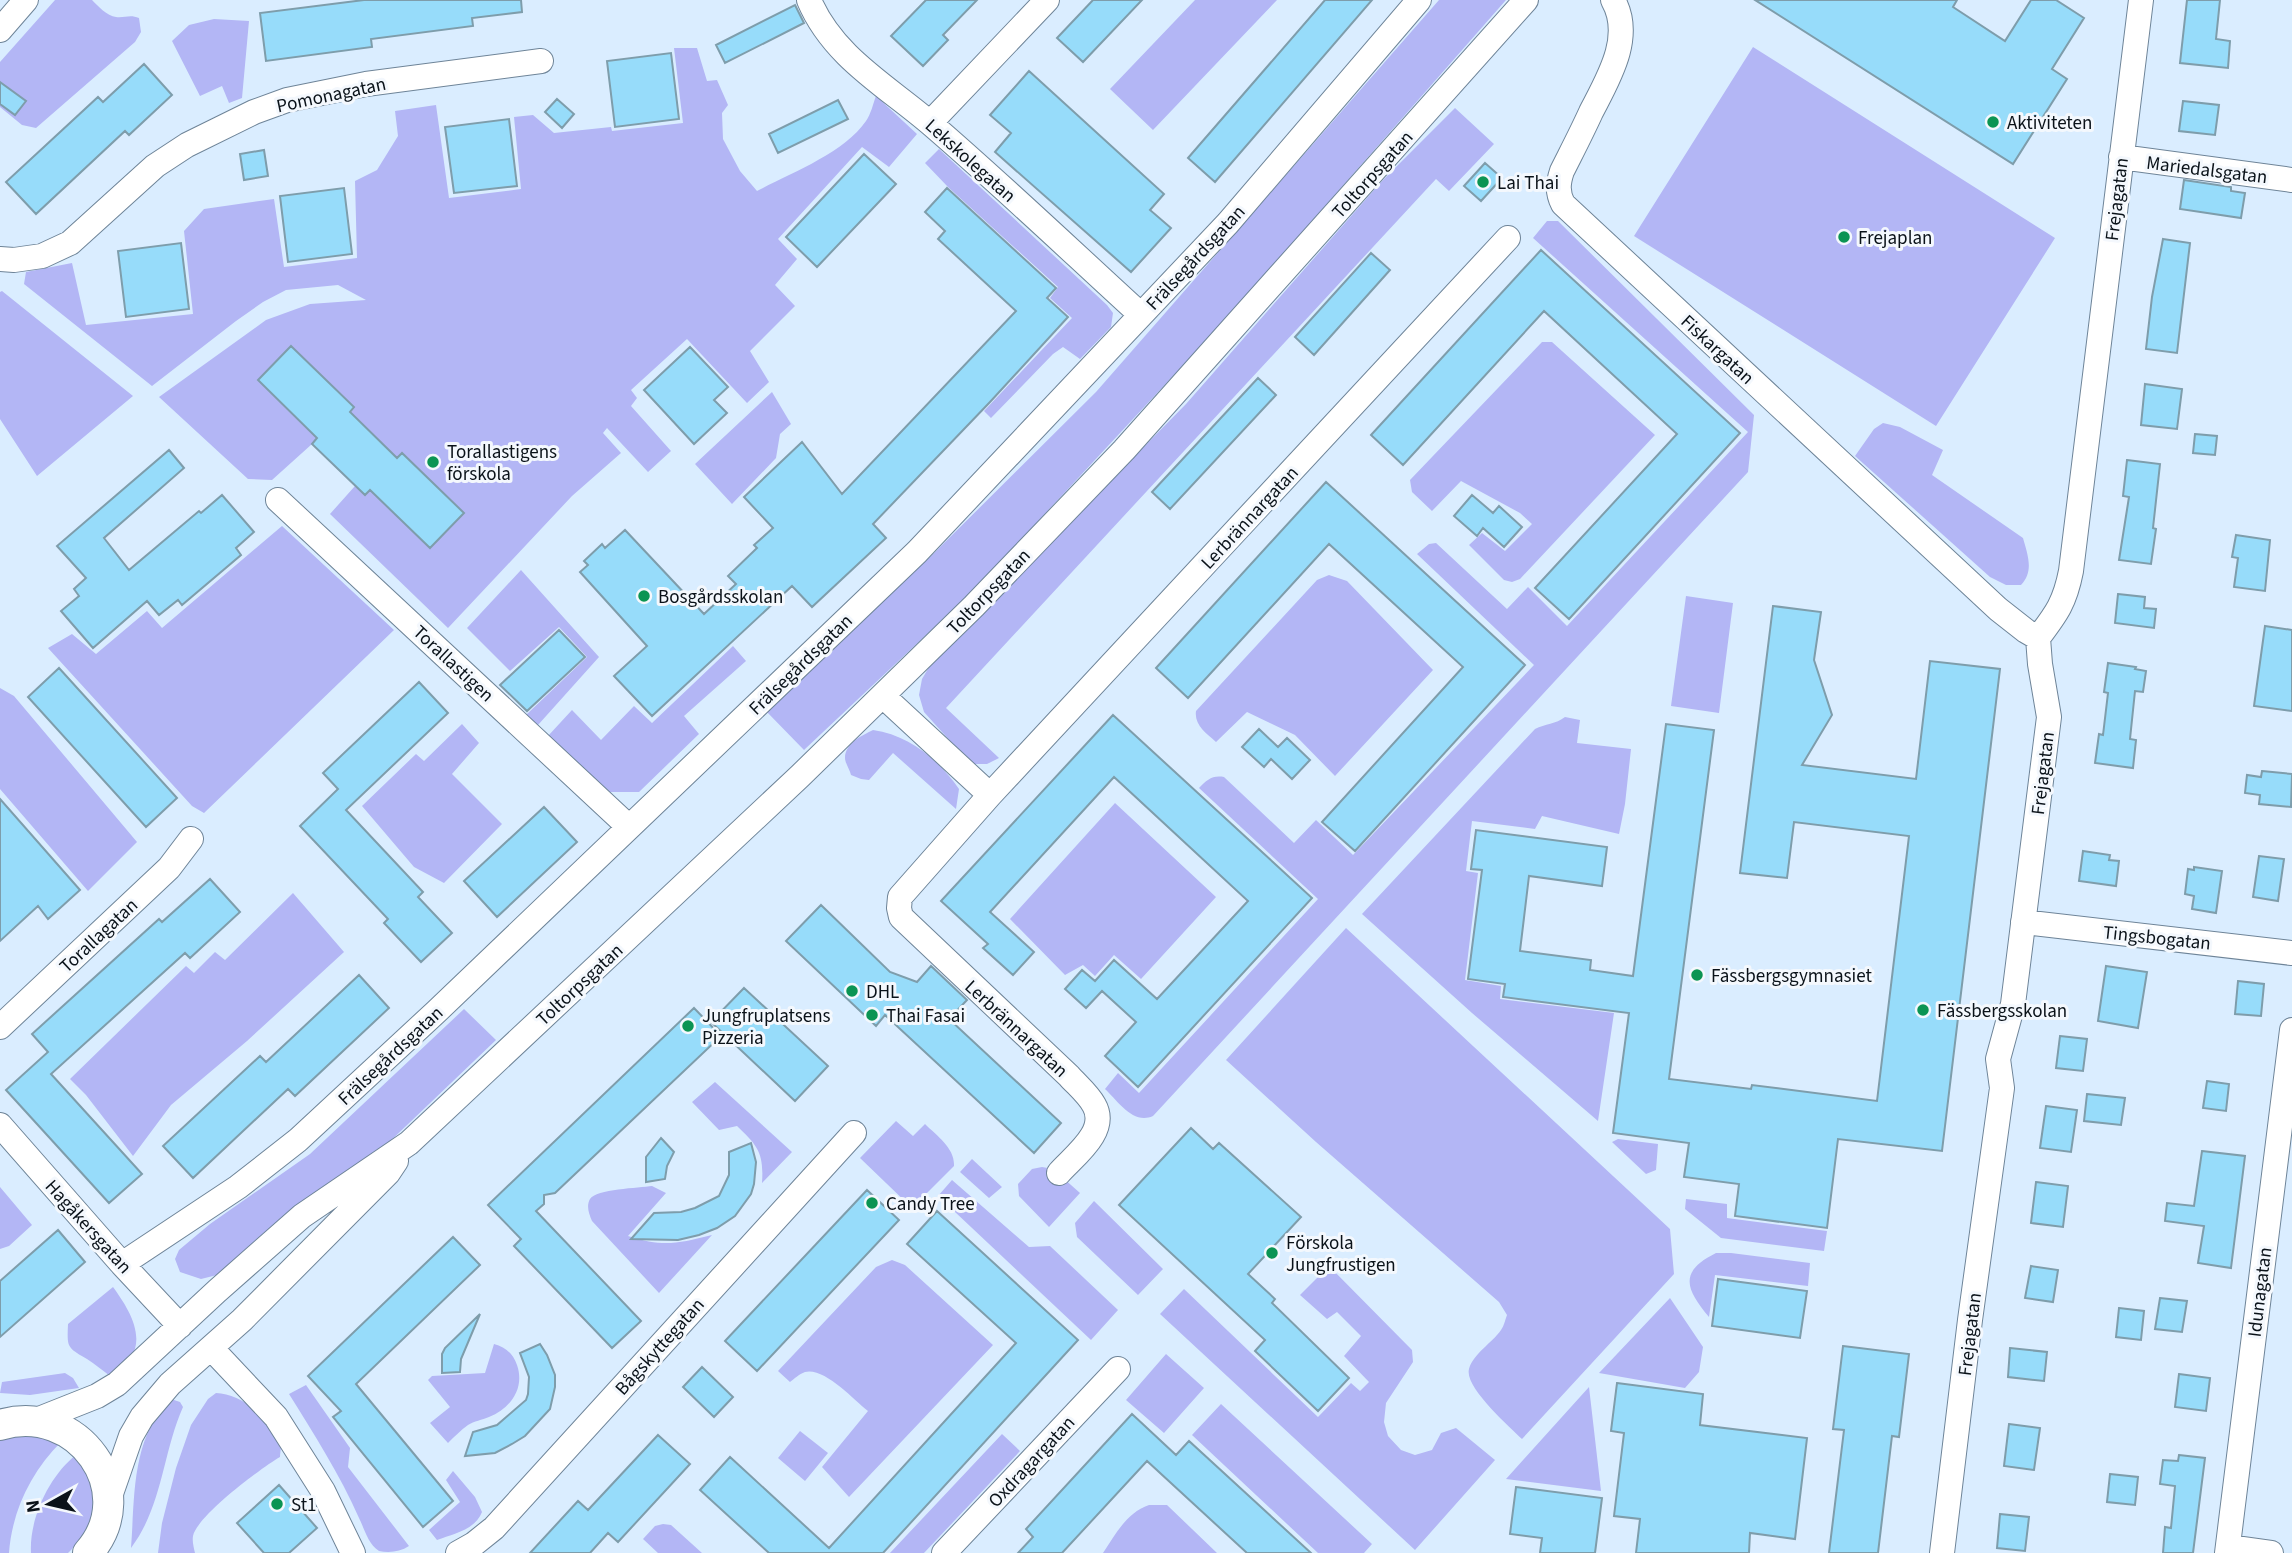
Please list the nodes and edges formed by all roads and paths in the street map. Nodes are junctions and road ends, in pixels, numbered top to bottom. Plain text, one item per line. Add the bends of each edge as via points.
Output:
1 (26, 0) edge
2 (809, 0) edge
3 (1047, 0) edge
4 (1419, 0) edge
5 (1526, 0) edge
6 (1613, 0) edge
7 (2141, 0) edge
8 (0, 30) edge
9 (541, 61) dead end
10 (930, 123) junction
11 (2122, 158) junction
12 (2292, 180) edge
13 (1508, 238) dead end
14 (0, 259) edge
15 (1141, 315) junction
16 (278, 500) dead end
17 (2038, 638) junction
18 (883, 696) junction
19 (990, 795) junction
20 (629, 827) junction
21 (191, 839) dead end
22 (2023, 922) junction
23 (2292, 953) edge
24 (0, 1027) edge
25 (2292, 1030) edge
26 (0, 1125) edge
27 (854, 1133) dead end
28 (409, 1143) junction
29 (1059, 1174) dead end
30 (122, 1264) junction
31 (180, 1326) junction
32 (211, 1348) junction
33 (1118, 1369) dead end
34 (11, 1421) edge
35 (103, 1535) edge
36 (2227, 1550) edge
37 (353, 1553) edge
38 (458, 1553) edge
39 (944, 1553) edge
40 (1942, 1553) edge
41 (2271, 1553) edge

1 - 8 street
2 - 10 street, Lekskolegatan via 839,48
3 - 10 street
4 - 15 street, Frälsegårdsgatan via 1228,223
5 - 18 street, Toltorpsgatan via 1124,450
6 - 17 street, Fiskargatan via 1620,16 1619,46 1614,66 1562,171 1559,191 1563,204 1998,609
7 - 11 street, Frejagatan
9 - 14 street, Pomonagatan via 366,84 287,100 254,112 155,166 70,243 43,256
10 - 15 street, Lekskolegatan
11 - 12 street, Mariedalsgatan
11 - 17 street, Frejagatan via 2071,571 2059,610
13 - 19 street, Lerbrännargatan
15 - 20 street, Frälsegårdsgatan via 917,552
16 - 20 street, Torallastigen
17 - 22 street, Frejagatan via 2049,717
18 - 19 street
18 - 28 street, Toltorpsgatan
19 - 29 street, Lerbrännargatan via 900,897 899,908 901,917 1093,1103 1098,1124 1094,1133
20 - 30 street, Frälsegårdsgatan via 298,1140 238,1187
21 - 24 street, Torallagatan via 169,868
22 - 23 street, Tingsbogatan
22 - 40 street, Frejagatan via 2013,1003 1998,1059 2002,1088
25 - 36 street, Idunagatan
26 - 30 street, Hagåkersgatan
27 - 38 street, Bågskyttegatan via 494,1528
28 - 31 street, Toltorpsgatan via 302,1216
28 - 32 street, Toltorpsgatan via 388,1173
30 - 31 street, Hagåkersgatan
31 - 34 street, Toltorpsgatan via 117,1384 97,1396
32 - 35 street, Toltorpsgatan via 170,1384 131,1436
32 - 37 street via 276,1417 323,1491
33 - 39 street, Oxdragargatan
34 - 35 main road via 46,1423 68,1432 86,1447 101,1468 107,1493
36 - 41 street

